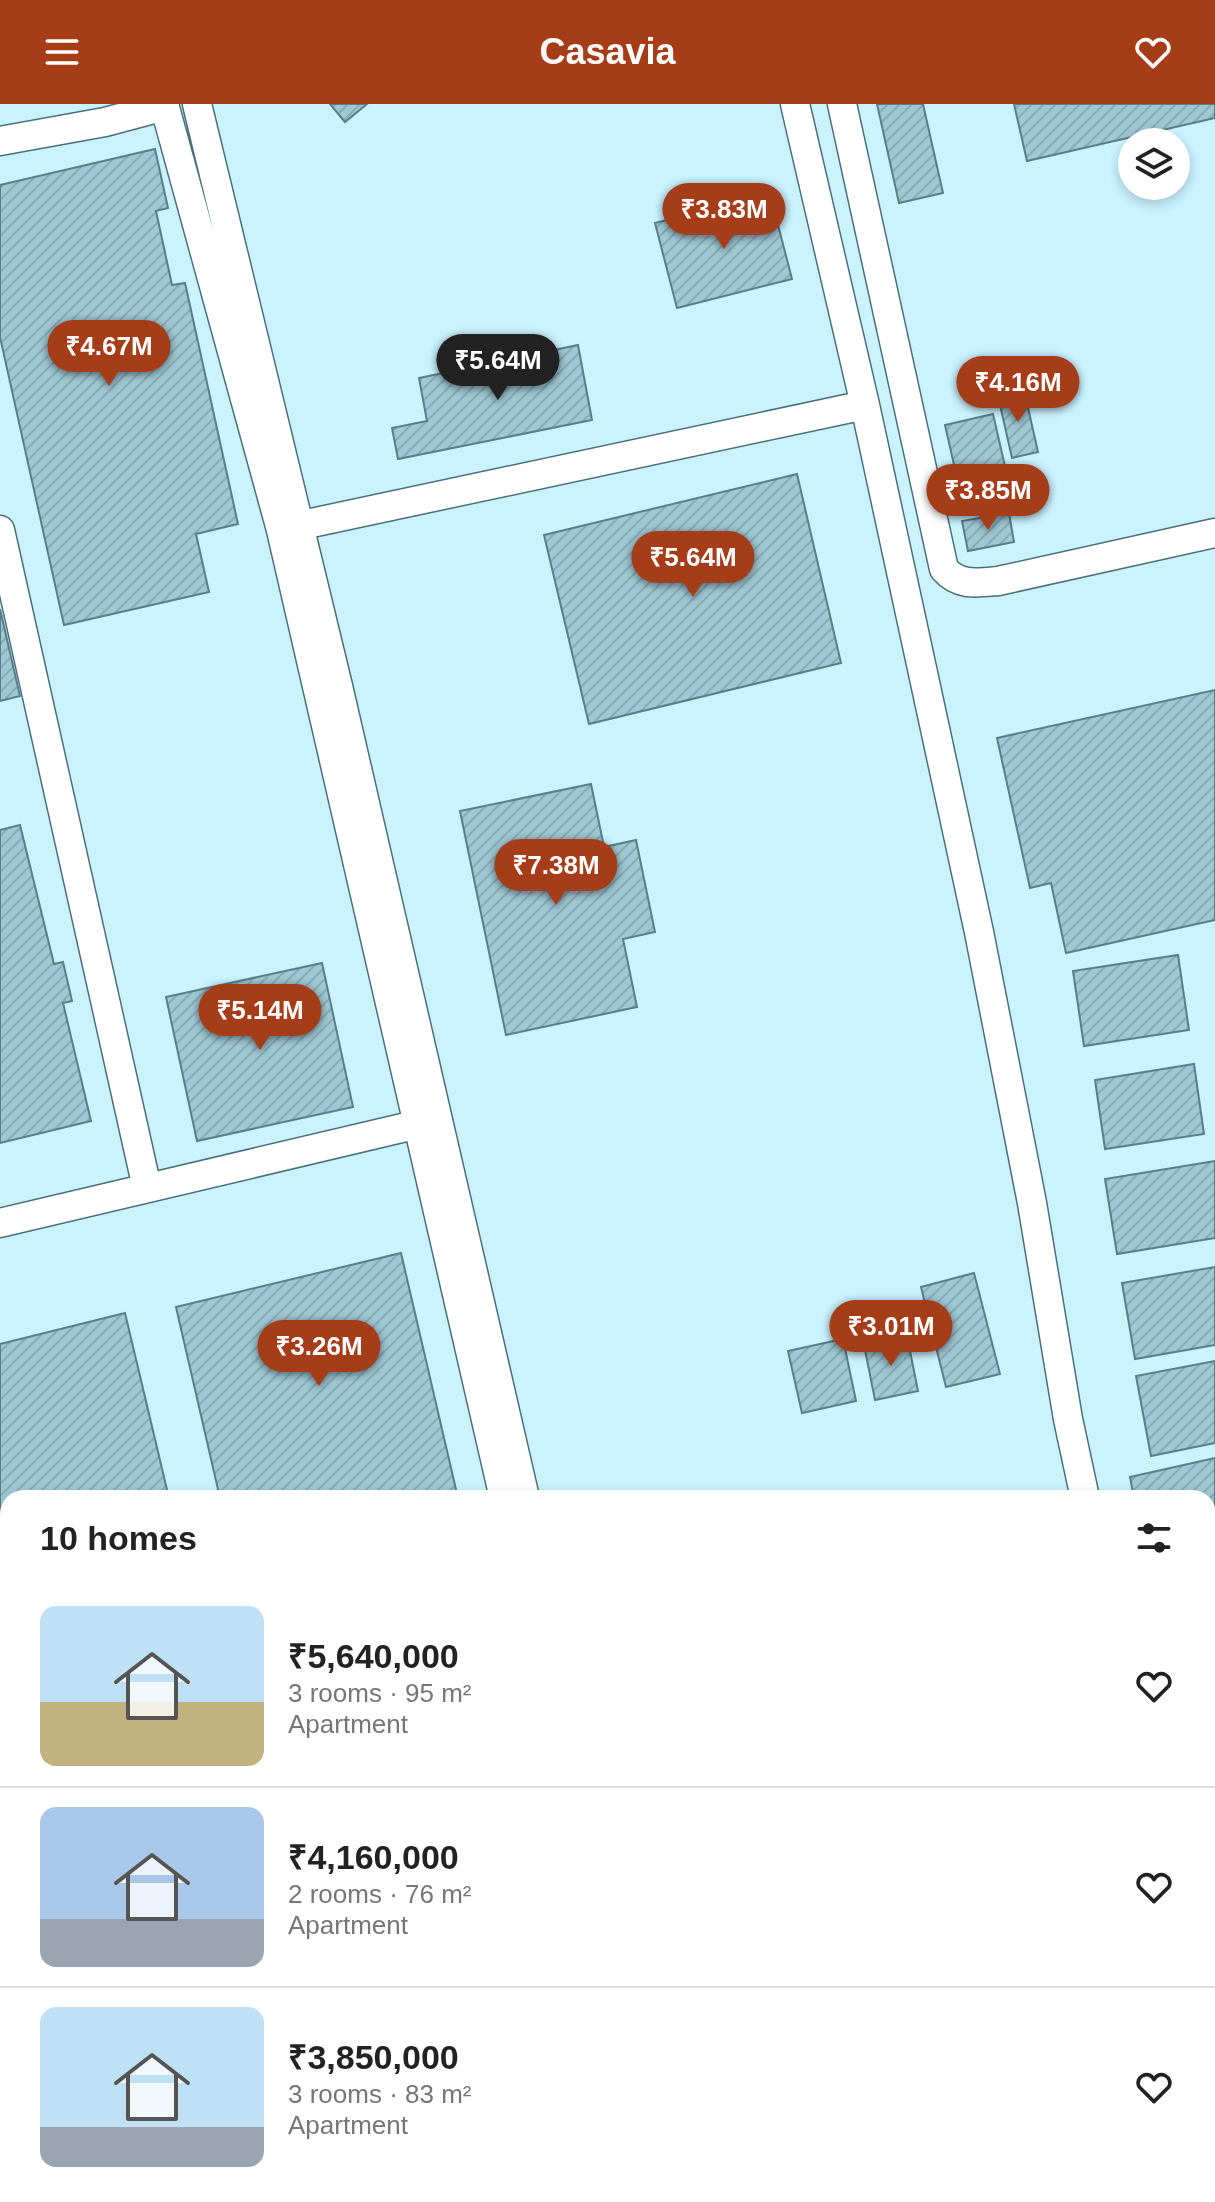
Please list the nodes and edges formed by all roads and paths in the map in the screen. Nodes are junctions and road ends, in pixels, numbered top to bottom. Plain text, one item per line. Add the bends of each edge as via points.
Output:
1 (197, 104) edge
2 (795, 104) edge
3 (842, 104) edge
4 (170, 107) edge
5 (0, 141) edge
6 (865, 405) junction
7 (291, 527) junction
8 (0, 530) edge
9 (1215, 533) edge
10 (419, 1124) junction
11 (147, 1188) junction
12 (0, 1223) edge
13 (502, 1490) edge
14 (523, 1490) edge
15 (1083, 1490) edge

1 - 7 street
2 - 6 street
3 - 9 street via 944,569 953,579 971,584 998,581
4 - 5 street
4 - 7 street
6 - 7 street
6 - 15 street via 979,932
7 - 10 street
7 - 14 street
8 - 11 street
10 - 11 street
10 - 13 street
11 - 12 street

